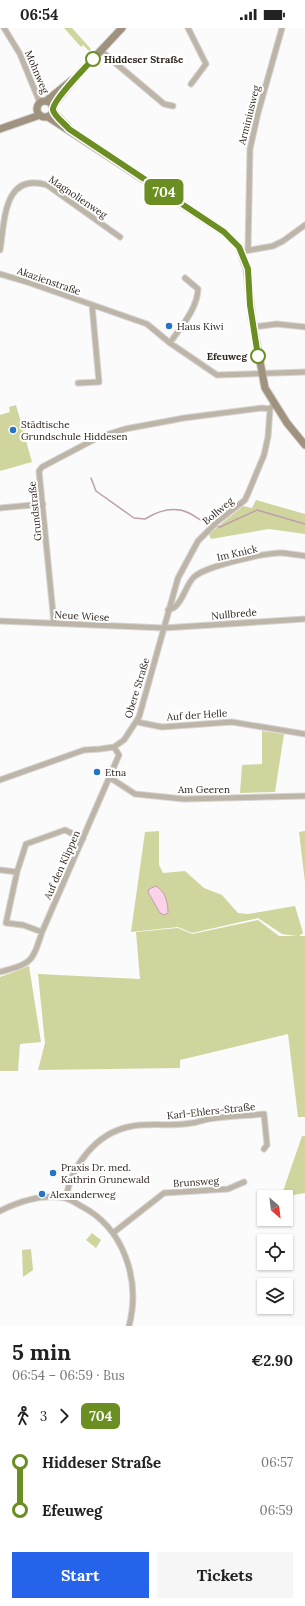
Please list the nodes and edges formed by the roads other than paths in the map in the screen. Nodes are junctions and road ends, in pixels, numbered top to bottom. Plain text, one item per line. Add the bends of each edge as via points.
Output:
1 (4, 28) edge
2 (122, 28) edge
3 (188, 28) edge
4 (282, 28) edge
5 (100, 50) junction
6 (77, 76) junction
7 (191, 84) dead end
8 (173, 106) dead end
9 (41, 107) junction
10 (51, 111) junction
11 (0, 129) edge
12 (305, 225) edge
13 (120, 236) dead end
14 (0, 250) edge
15 (245, 251) junction
16 (0, 274) edge
17 (185, 278) dead end
18 (92, 305) junction
19 (253, 327) junction
20 (305, 327) edge
21 (170, 343) junction
22 (305, 372) edge
23 (262, 373) junction
24 (78, 383) dead end
25 (272, 407) junction
26 (305, 445) edge
27 (43, 504) junction
28 (0, 508) edge
29 (305, 556) edge
30 (168, 610) junction
31 (305, 619) edge
32 (0, 621) edge
33 (54, 624) junction
34 (164, 628) junction
35 (137, 722) junction
36 (305, 734) edge
37 (114, 747) junction
38 (109, 777) junction
39 (0, 780) edge
40 (305, 796) edge
41 (83, 839) junction
42 (0, 870) edge
43 (17, 872) junction
44 (3, 922) edge
45 (42, 932) junction
46 (0, 972) edge
47 (264, 1149) dead end
48 (244, 1182) dead end
49 (66, 1198) junction
50 (0, 1210) edge
51 (114, 1233) junction
52 (129, 1326) edge

1 - 9 street, Mohnweg via 20,54
2 - 5 main road
3 - 7 street via 206,64
4 - 15 street, Arminiusweg via 250,149
5 - 6 main road
5 - 8 street via 164,104
6 - 9 main road
6 - 10 main road
9 - 10 main road
9 - 10 main road
9 - 11 main road
10 - 15 main road via 69,129 224,232
12 - 15 street via 273,246
13 - 14 street, Magnolienweg via 47,185 36,182 18,188 9,199
15 - 19 main road
16 - 18 street, Akazienstraße
17 - 21 street via 198,289 198,299
18 - 21 street, Akazienstraße via 147,324
18 - 24 street via 99,382
19 - 20 street via 277,324
19 - 23 main road
21 - 23 street, Akazienstraße via 217,375
22 - 23 street, Akazienstraße
23 - 25 main road
25 - 26 main road
25 - 27 street, Grundstraße via 184,418 125,429 99,437 42,467 40,471
25 - 30 street, Bollweg via 264,455 245,500 217,522 196,544 178,578
27 - 28 street
27 - 33 street, Grundstraße
29 - 30 street, Im Knick via 282,553 224,563 194,577 178,604 172,610
30 - 34 street, Bollweg
31 - 34 street, Nullbrede
32 - 33 street, Neue Wiese
33 - 34 street, Neue Wiese
34 - 35 street, Obere Straße
35 - 36 street, Auf der Helle via 162,727 232,722
35 - 37 street, Obere Straße via 124,740
37 - 38 street, Auf den Klippen via 119,756
37 - 39 street via 84,750
38 - 40 street, Am Geeren via 135,794 184,799
38 - 41 street, Auf den Klippen
41 - 43 street via 65,830 26,844
41 - 45 street, Auf den Klippen
42 - 43 street
43 - 44 street
44 - 45 street via 23,925
45 - 46 street, Auf den Klippen via 32,960
47 - 49 street, Karl-Ehlers-Straße via 267,1145 264,1114 204,1120 192,1124 128,1127 104,1136 89,1149 77,1167 67,1189
48 - 51 street, Brunsweg via 228,1188 164,1193
49 - 50 street via 30,1199
49 - 51 street via 94,1213
51 - 52 street via 131,1270 133,1310

